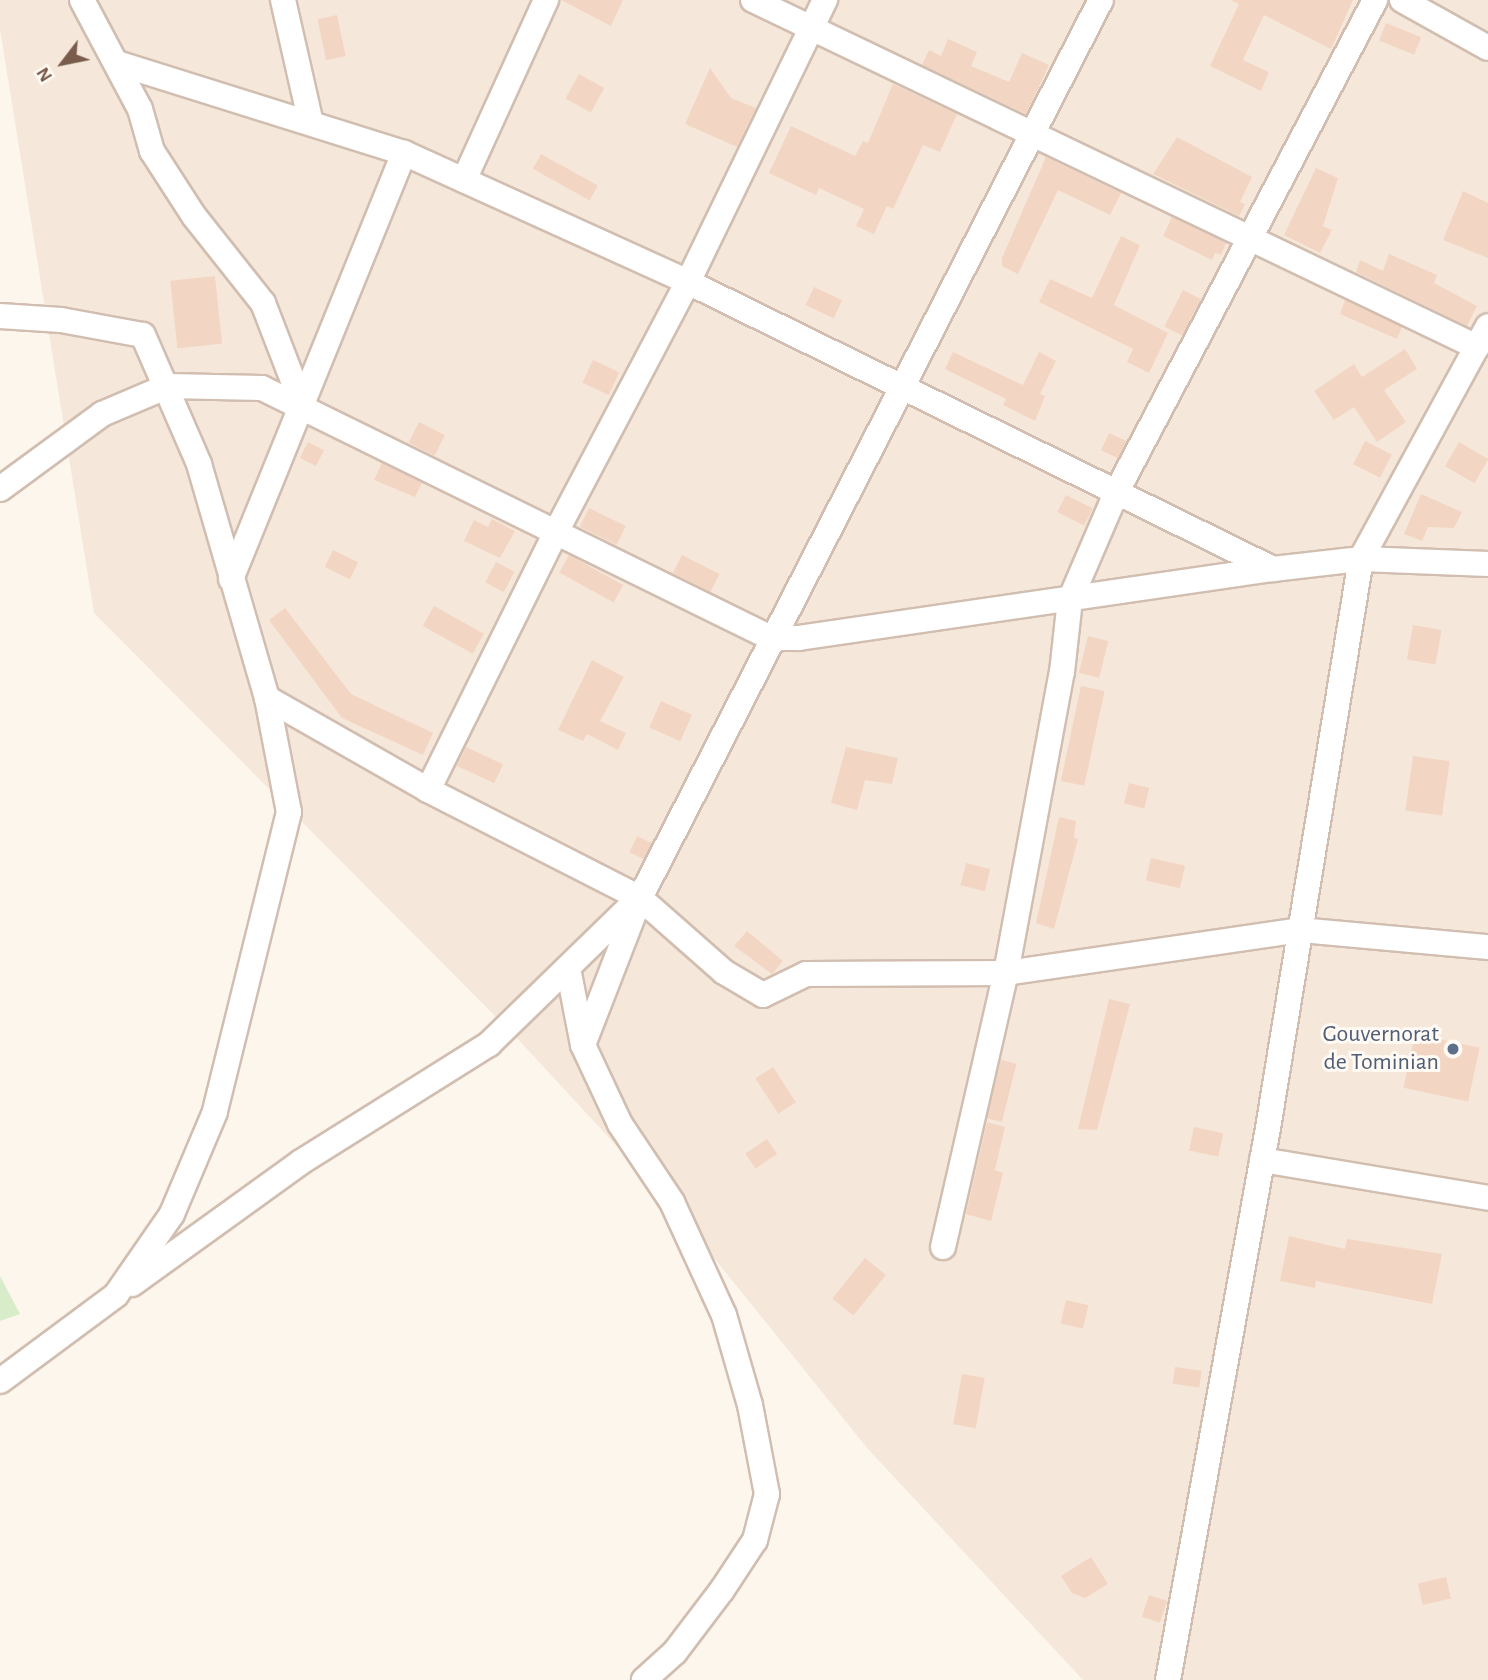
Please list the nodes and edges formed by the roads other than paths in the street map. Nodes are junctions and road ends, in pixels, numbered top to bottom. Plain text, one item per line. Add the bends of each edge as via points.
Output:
1 (82, 0) edge
2 (283, 0) edge
3 (546, 0) edge
4 (753, 0) edge
5 (825, 0) edge
6 (1101, 0) edge
7 (1375, 0) edge
8 (1402, 0) edge
9 (811, 28) junction
10 (1488, 48) edge
11 (117, 63) junction
12 (311, 123) junction
13 (1031, 134) junction
14 (404, 153) junction
15 (464, 180) junction
16 (1249, 240) junction
17 (688, 282) junction
18 (0, 316) edge
19 (1482, 337) edge
20 (900, 385) junction
21 (168, 386) junction
22 (302, 404) junction
23 (0, 489) edge
24 (1116, 493) junction
25 (557, 530) junction
26 (1362, 559) junction
27 (1488, 564) edge
28 (1273, 569) junction
29 (231, 579) junction
30 (1070, 600) junction
31 (771, 638) junction
32 (267, 698) junction
33 (428, 790) junction
34 (639, 898) junction
35 (1300, 930) junction
36 (1488, 947) edge
37 (568, 968) junction
38 (1006, 973) junction
39 (583, 1045) junction
40 (1262, 1160) junction
41 (1488, 1198) edge
42 (943, 1247) dead end
43 (116, 1295) junction
44 (0, 1381) edge
45 (644, 1680) edge
46 (1167, 1680) edge

1 - 11 street
2 - 12 street
3 - 15 street
4 - 9 street
5 - 9 street
6 - 13 street
7 - 16 street
8 - 10 street
9 - 13 street
9 - 17 street
11 - 12 street
11 - 22 street via 140,109 152,151 194,216 263,303
12 - 14 street
13 - 16 street
13 - 20 street
14 - 15 street
14 - 22 street
15 - 17 street
16 - 19 street
16 - 24 street
17 - 20 street
17 - 25 street
18 - 21 street via 61,320 143,335
19 - 26 street
20 - 24 street
20 - 31 street
21 - 22 street via 262,388
21 - 23 street via 102,415
21 - 29 street via 199,464
22 - 25 street
22 - 29 street
24 - 28 street
24 - 30 street
25 - 31 street
25 - 33 street
26 - 27 street
26 - 28 street
26 - 35 street
28 - 30 street
29 - 32 street
30 - 31 street via 799,638
30 - 38 street via 1062,671
31 - 34 street
32 - 33 street
32 - 43 street via 289,812 215,1112 172,1214
33 - 34 street
34 - 37 street
34 - 38 street via 724,972 763,996 806,974
34 - 39 street
35 - 36 street
35 - 38 street
35 - 40 street
37 - 39 street
37 - 43 street via 489,1044 301,1163
38 - 42 street
39 - 45 street via 620,1124 672,1202 724,1315 750,1405 767,1494 755,1540 722,1590 676,1652
40 - 41 street
40 - 46 street
43 - 44 street

